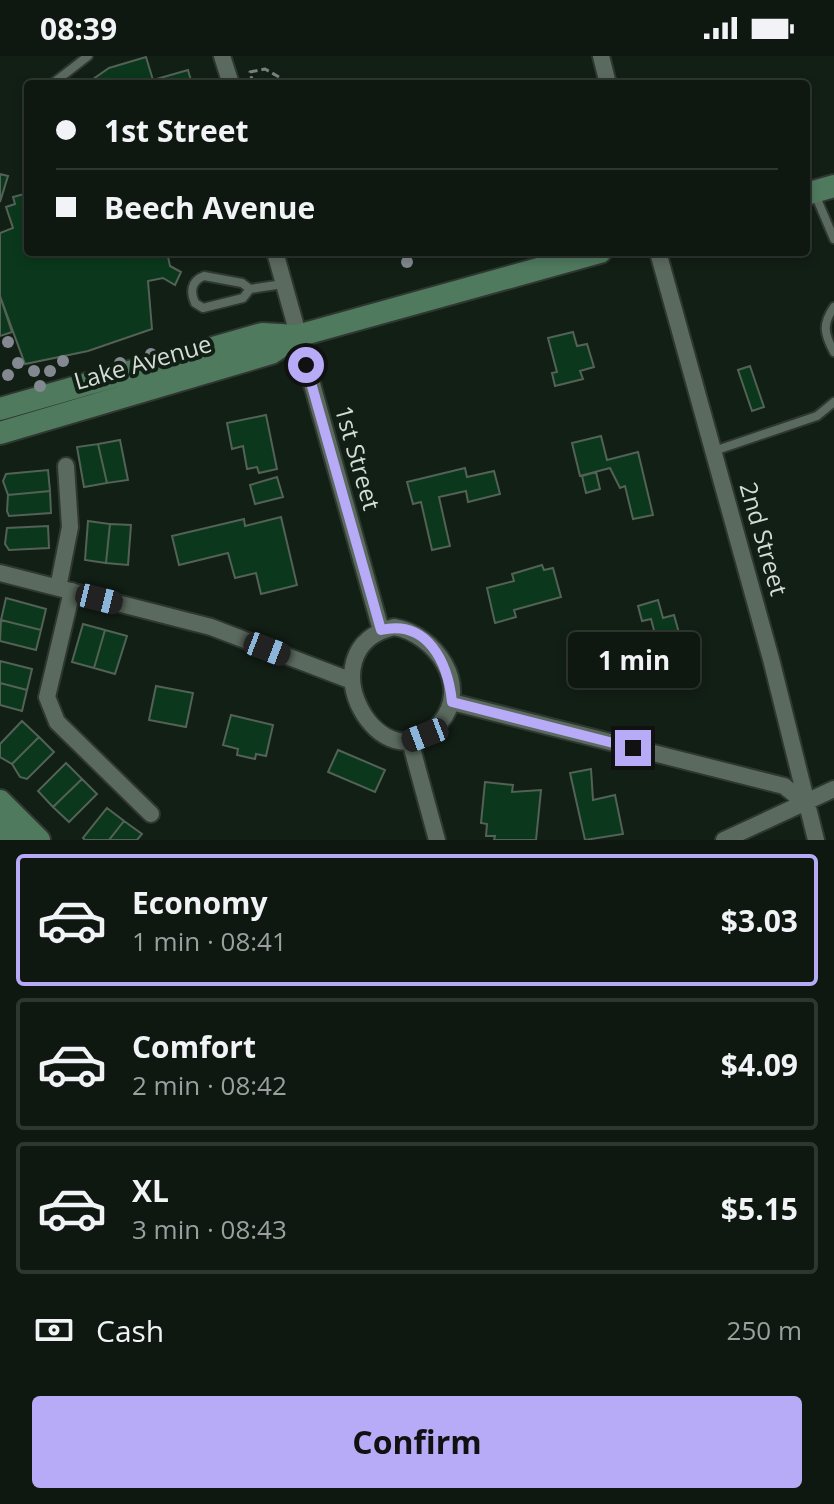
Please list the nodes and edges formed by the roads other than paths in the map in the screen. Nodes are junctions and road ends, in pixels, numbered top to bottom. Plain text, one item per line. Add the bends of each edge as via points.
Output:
1 (88, 56) edge
2 (222, 56) edge
3 (601, 56) edge
4 (57, 80) edge
5 (230, 80) edge
6 (607, 80) edge
7 (818, 190) edge
8 (834, 239) edge
9 (276, 256) edge
10 (586, 256) edge
11 (659, 256) edge
12 (283, 284) junction
13 (250, 289) junction
14 (834, 307) edge
15 (297, 336) junction
16 (834, 352) edge
17 (834, 402) edge
18 (0, 409) edge
19 (0, 433) edge
20 (714, 451) junction
21 (66, 466) dead end
22 (0, 573) edge
23 (65, 590) junction
24 (381, 630) junction
25 (352, 681) junction
26 (452, 702) junction
27 (410, 741) junction
28 (834, 789) edge
29 (0, 801) edge
30 (805, 803) junction
31 (151, 814) dead end
32 (0, 828) edge
33 (12, 840) edge
34 (39, 840) edge
35 (437, 840) edge
36 (724, 840) edge
37 (816, 840) edge

1 - 4 lane
2 - 5 street
3 - 6 street
7 - 8 lane
9 - 12 street, 1st Street
10 - 15 main road, Lake Avenue
11 - 20 street, 2nd Street
12 - 13 lane
12 - 15 street, 1st Street
13 - 13 lane via 204,276 191,292 203,308 243,298
14 - 16 lane via 824,330
15 - 18 main road, Lake Avenue via 262,334
15 - 19 main road, Lake Avenue via 271,353
15 - 24 street, 1st Street
17 - 20 lane via 817,416
20 - 30 street, 2nd Street
21 - 23 street via 70,527
22 - 23 street
23 - 25 street via 211,627
23 - 31 street via 47,697 50,709
24 - 25 street via 363,646
24 - 26 street via 405,629 430,642 445,664
25 - 27 street via 359,710 376,730
26 - 27 street via 435,729
26 - 30 street via 784,786
27 - 35 street
28 - 30 street
29 - 34 main road
30 - 36 street
30 - 37 street, 2nd Street
32 - 33 main road

